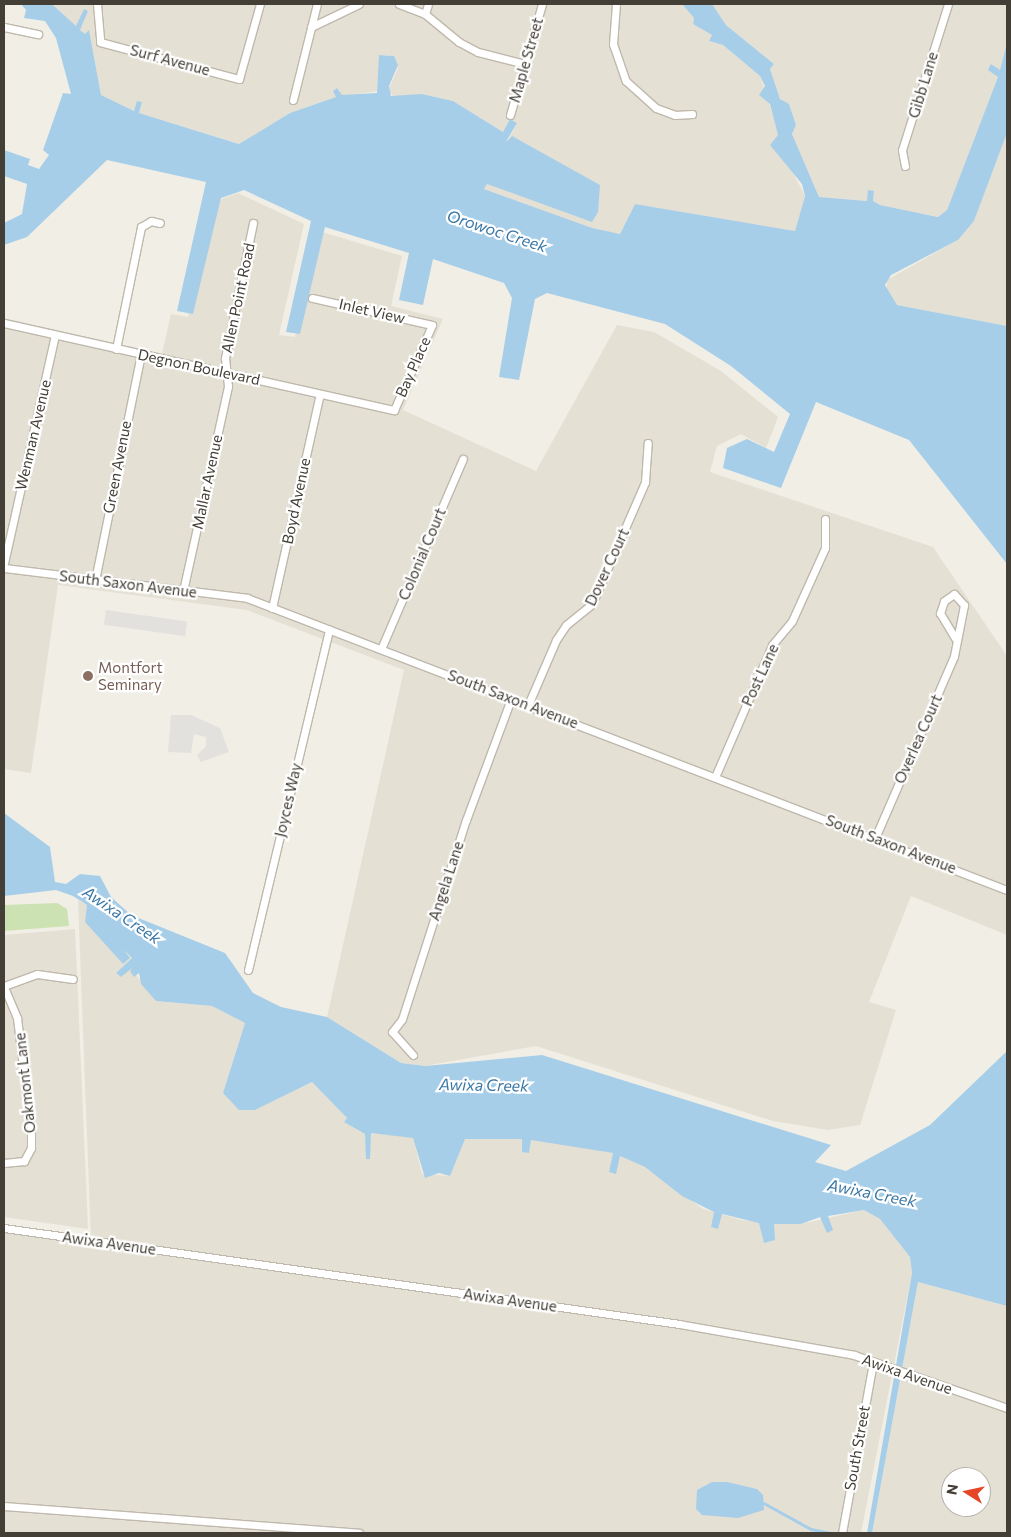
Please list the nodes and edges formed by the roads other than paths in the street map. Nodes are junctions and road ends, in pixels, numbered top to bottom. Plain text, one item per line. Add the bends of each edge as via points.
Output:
1 (97, 4) edge
2 (260, 4) edge
3 (317, 4) edge
4 (359, 4) edge
5 (399, 4) edge
6 (428, 4) edge
7 (542, 4) edge
8 (616, 4) edge
9 (948, 4) edge
10 (425, 14) junction
11 (4, 27) edge
12 (311, 28) junction
13 (38, 34) dead end
14 (524, 64) junction
15 (293, 100) dead end
16 (692, 114) dead end
17 (510, 115) dead end
18 (905, 166) dead end
19 (160, 223) dead end
20 (253, 223) dead end
21 (312, 298) dead end
22 (4, 323) edge
23 (432, 325) joint
24 (55, 335) junction
25 (116, 349) junction
26 (141, 354) junction
27 (227, 373) junction
28 (320, 394) junction
29 (394, 410) joint
30 (648, 443) dead end
31 (463, 459) dead end
32 (825, 519) dead end
33 (4, 563) edge
34 (4, 568) edge
35 (95, 580) junction
36 (183, 591) junction
37 (272, 608) junction
38 (329, 629) junction
39 (955, 638) junction
40 (381, 649) junction
41 (511, 699) junction
42 (528, 705) junction
43 (715, 777) junction
44 (875, 838) junction
45 (1007, 890) edge
46 (248, 970) dead end
47 (73, 979) dead end
48 (4, 986) edge
49 (413, 1055) dead end
50 (4, 1163) edge
51 (4, 1228) edge
52 (873, 1363) junction
53 (1007, 1408) edge
54 (4, 1506) edge
55 (285, 1531) edge
56 (358, 1533) edge
57 (842, 1533) edge

1 - 2 street, Surf Avenue via 100,42 239,79
3 - 12 street
4 - 12 street
5 - 10 street
6 - 10 street
7 - 14 street, Maple Street
8 - 16 street via 613,44 626,81 656,108 675,115
9 - 18 street, Gibb Lane via 902,150
10 - 14 street via 458,42
11 - 13 street
12 - 15 street
14 - 17 street, Maple Street
19 - 25 street via 151,221 142,227
20 - 27 street, Allen Point Road via 225,358
21 - 23 street, Inlet View
22 - 24 street, Degnon Boulevard
23 - 29 street, Bay Place
24 - 25 street, Degnon Boulevard
24 - 33 street, Wenman Avenue
25 - 26 street, Degnon Boulevard
26 - 27 street, Degnon Boulevard
26 - 35 street, Green Avenue
27 - 28 street, Degnon Boulevard
27 - 36 street, Mallar Avenue via 228,386
28 - 29 street, Degnon Boulevard
28 - 37 street, Boyd Avenue
30 - 42 street, Dover Court via 645,482 592,604 566,625 556,640
31 - 40 street, Colonial Court
32 - 43 street, Post Lane via 822,557 792,621 772,645
34 - 35 street, South Saxon Avenue
35 - 36 street, South Saxon Avenue
36 - 37 street, South Saxon Avenue via 247,598
37 - 38 street, South Saxon Avenue
38 - 40 street, South Saxon Avenue
38 - 46 street, Joyces Way
39 - 39 street, Overlea Court via 964,605 954,594 944,601 940,614
39 - 44 street, Overlea Court via 954,656
40 - 41 street, South Saxon Avenue
41 - 42 street, South Saxon Avenue
41 - 49 street, Angela Lane via 466,820 402,1019 392,1032
42 - 43 street, South Saxon Avenue
43 - 44 street, South Saxon Avenue
44 - 45 street, South Saxon Avenue
47 - 48 street via 37,974
48 - 50 street, Oakmont Lane via 17,1018 31,1148 24,1161
51 - 52 street, Awixa Avenue via 687,1326 854,1355
52 - 53 street, Awixa Avenue
52 - 57 street, South Street
54 - 55 street
55 - 56 street

